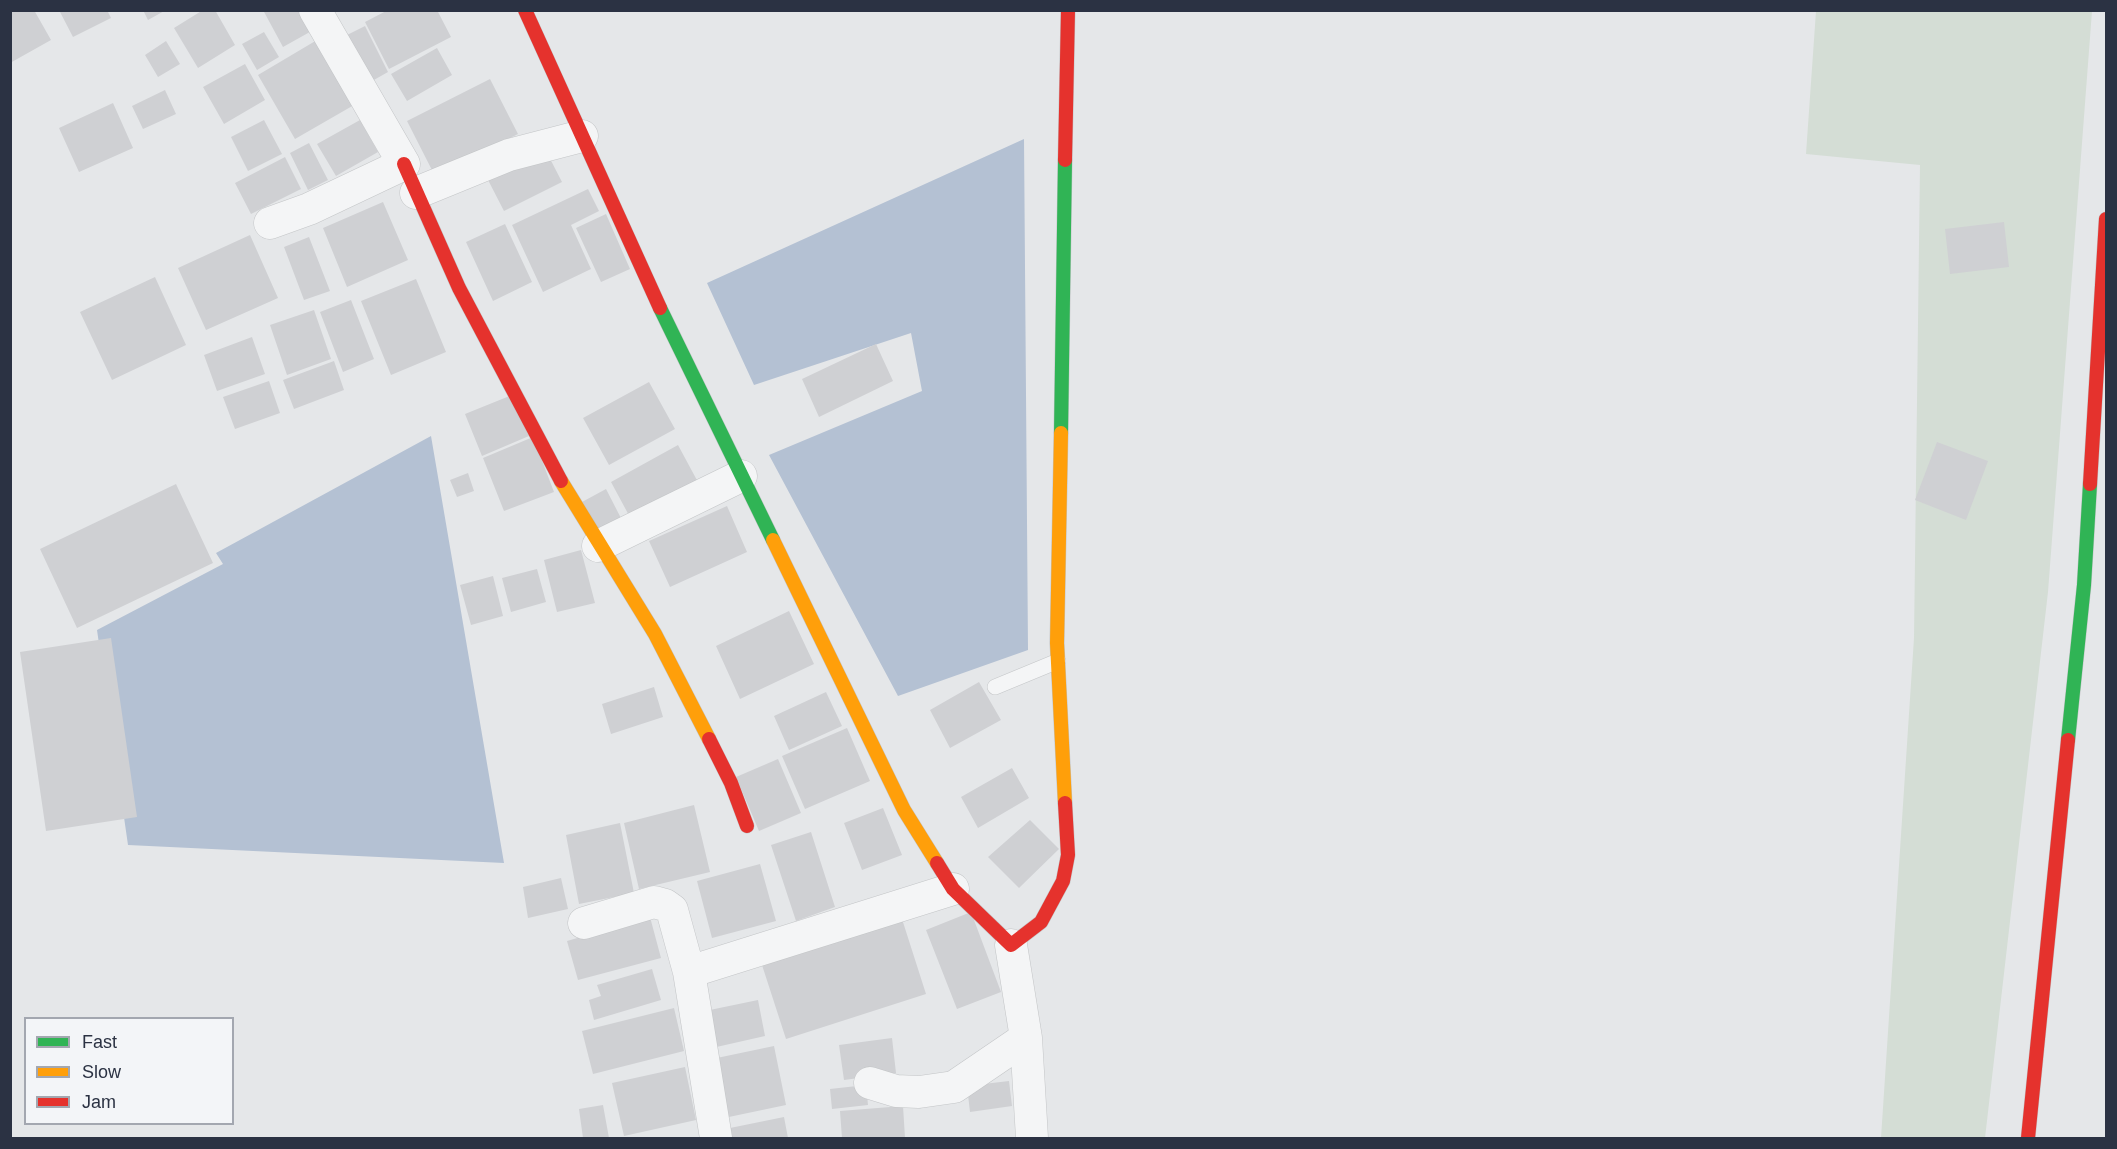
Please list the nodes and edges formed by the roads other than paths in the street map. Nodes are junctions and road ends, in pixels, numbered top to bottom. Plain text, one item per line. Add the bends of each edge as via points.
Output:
1 (315, 10) edge
2 (525, 10) edge
3 (1068, 10) edge
4 (582, 136) junction
5 (404, 164) junction
6 (416, 192) junction
7 (2106, 219) edge
8 (270, 222) dead end
9 (741, 476) junction
10 (598, 546) junction
11 (1058, 661) junction
12 (995, 687) dead end
13 (747, 826) dead end
14 (953, 889) junction
15 (584, 923) dead end
16 (1011, 945) junction
17 (689, 972) junction
18 (1026, 1038) junction
19 (870, 1083) dead end
20 (716, 1138) edge
21 (1032, 1138) edge
22 (2028, 1138) edge

1 - 5 street
2 - 4 street
3 - 11 street
4 - 6 street via 509,155
4 - 9 street
5 - 6 street
5 - 8 street via 309,209
6 - 10 street via 459,288
7 - 22 street via 2084,585
9 - 10 street
9 - 14 street via 903,810
10 - 13 street via 655,634 731,783
11 - 12 lane
11 - 16 street via 1068,855 1063,881 1052,905 1041,922
14 - 16 street
14 - 17 street
15 - 17 street via 654,902 665,904 675,916
16 - 18 street
17 - 20 street
18 - 19 street via 954,1087 896,1091
18 - 21 street

